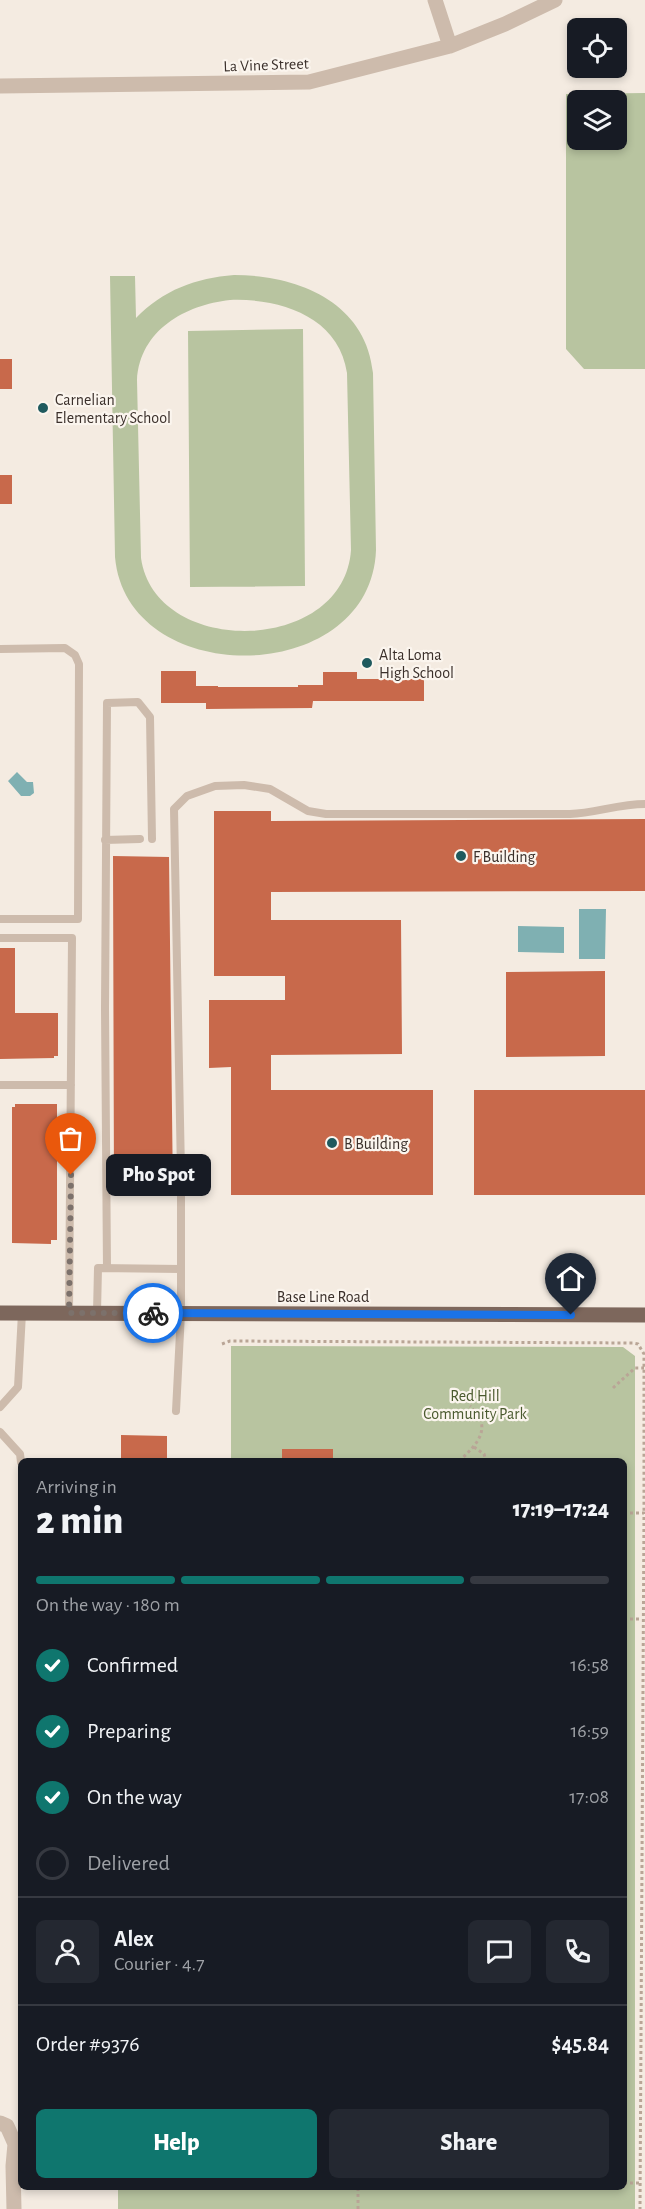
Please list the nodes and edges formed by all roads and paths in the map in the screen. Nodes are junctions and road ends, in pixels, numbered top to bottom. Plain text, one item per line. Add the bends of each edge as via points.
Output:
1 (435, 0) edge
2 (555, 0) edge
3 (450, 46) junction
4 (0, 86) edge
5 (0, 649) edge
6 (645, 804) edge
7 (140, 839) dead end
8 (152, 839) dead end
9 (105, 840) junction
10 (0, 919) edge
11 (0, 938) edge
12 (0, 1085) edge
13 (71, 1085) junction
14 (107, 1268) junction
15 (181, 1269) junction
16 (0, 1313) edge
17 (22, 1313) junction
18 (69, 1313) junction
19 (97, 1313) junction
20 (181, 1313) junction
21 (645, 1315) edge
22 (222, 1344) dead end
23 (644, 1368) edge
24 (614, 1388) dead end
25 (470, 1406) dead end
26 (0, 1407) edge
27 (176, 1411) dead end
28 (0, 1432) edge
29 (474, 1447) junction
30 (20, 1458) edge
31 (462, 1458) edge
32 (485, 1458) edge
33 (627, 1513) edge
34 (644, 1513) edge
35 (627, 1619) edge
36 (642, 1619) junction
37 (3, 2124) edge
38 (627, 2183) edge
39 (640, 2183) junction
40 (358, 2190) edge
41 (14, 2209) edge
42 (358, 2209) edge
43 (640, 2209) edge

1 - 3 street
2 - 3 street, La Vine Street
3 - 4 street, La Vine Street via 309,82
5 - 10 lane via 64,648 75,655 79,664 78,919
6 - 15 lane via 570,814 326,814 308,811 270,789 244,785 215,786 187,796 174,809
7 - 9 lane
8 - 9 lane via 150,717 138,702 115,702 107,703
9 - 14 lane
11 - 13 lane via 72,938
12 - 13 lane
13 - 18 lane
14 - 15 lane
14 - 19 lane via 98,1268
15 - 20 lane
16 - 17 main road, Base Line Road
17 - 18 main road, Base Line Road
17 - 26 lane via 18,1387
18 - 19 main road, Base Line Road
19 - 20 main road, Base Line Road
20 - 21 main road, Base Line Road
20 - 27 lane
22 - 23 path via 633,1342 642,1349
23 - 24 path via 634,1368
23 - 34 path
25 - 29 path via 481,1423 479,1441
28 - 30 lane
29 - 31 path
29 - 32 path
33 - 34 path
34 - 36 path
35 - 36 path
36 - 39 path
37 - 41 street via 15,2144
38 - 39 path
39 - 43 path
40 - 42 path

